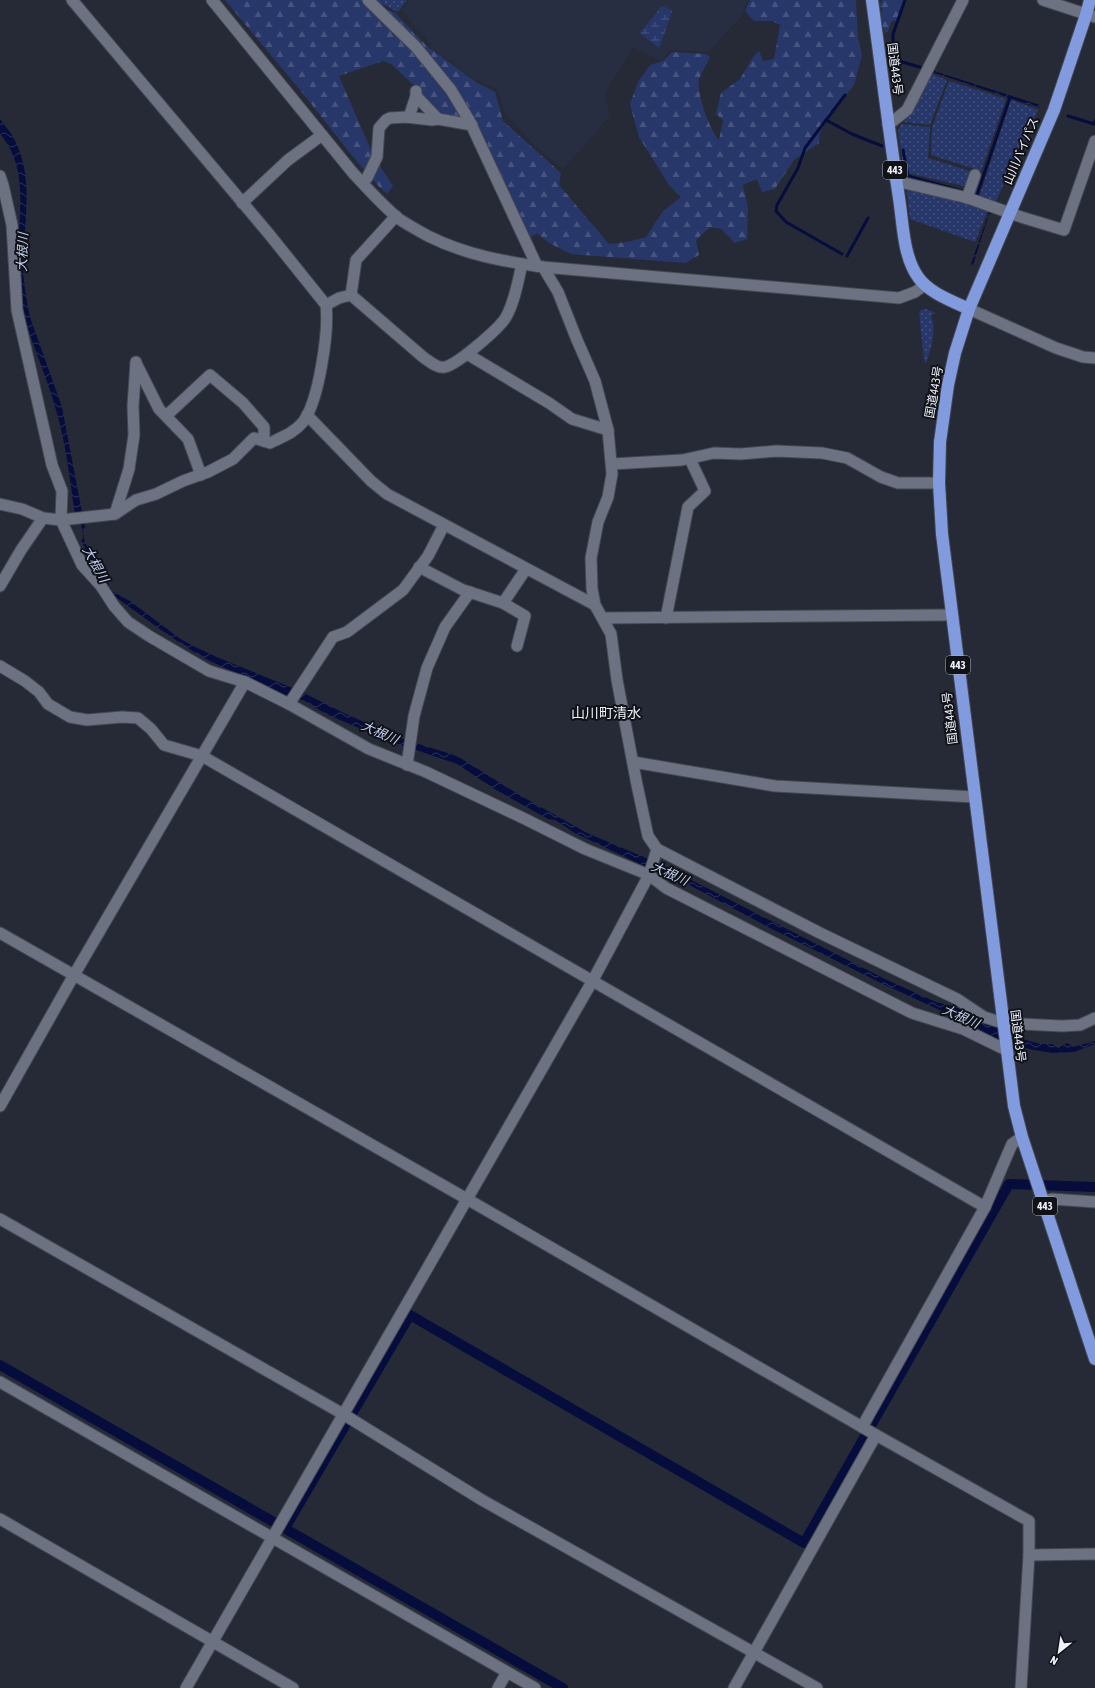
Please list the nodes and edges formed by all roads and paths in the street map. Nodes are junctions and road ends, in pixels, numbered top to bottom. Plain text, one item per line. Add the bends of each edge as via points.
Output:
1 (72, 0) edge
2 (212, 0) edge
3 (368, 0) edge
4 (872, 0) edge
5 (963, 0) edge
6 (1042, 0) edge
7 (1090, 0) edge
8 (1091, 16) edge
9 (409, 117) junction
10 (438, 119) junction
11 (472, 125) junction
12 (888, 125) junction
13 (322, 135) junction
14 (1095, 141) edge
15 (0, 176) edge
16 (975, 176) dead end
17 (367, 178) dead end
18 (896, 181) junction
19 (967, 198) junction
20 (242, 203) junction
21 (1010, 213) junction
22 (396, 216) junction
23 (522, 264) junction
24 (540, 266) junction
25 (925, 285) junction
26 (352, 295) junction
27 (326, 305) junction
28 (969, 308) junction
29 (467, 354) junction
30 (1095, 358) edge
31 (307, 415) junction
32 (166, 416) junction
33 (608, 430) junction
34 (264, 441) junction
35 (690, 459) junction
36 (612, 464) junction
37 (201, 474) junction
38 (939, 483) junction
39 (0, 504) edge
40 (115, 514) junction
41 (43, 518) junction
42 (61, 520) junction
43 (444, 525) junction
44 (419, 567) junction
45 (526, 569) junction
46 (0, 586) edge
47 (470, 592) junction
48 (503, 602) junction
49 (595, 605) junction
50 (945, 615) dead end
51 (603, 618) junction
52 (666, 618) junction
53 (517, 646) dead end
54 (0, 666) edge
55 (245, 682) junction
56 (290, 702) junction
57 (202, 756) junction
58 (632, 762) junction
59 (407, 765) junction
60 (974, 797) junction
61 (657, 850) junction
62 (649, 875) junction
63 (0, 932) edge
64 (74, 975) junction
65 (593, 980) junction
66 (1095, 1018) edge
67 (1003, 1023) junction
68 (1006, 1050) junction
69 (0, 1106) edge
70 (1022, 1137) junction
71 (467, 1199) junction
72 (1043, 1201) junction
73 (1095, 1202) edge
74 (984, 1207) junction
75 (0, 1219) edge
76 (1095, 1359) edge
77 (0, 1382) edge
78 (343, 1414) junction
79 (869, 1431) junction
80 (0, 1519) edge
81 (272, 1538) junction
82 (1029, 1554) junction
83 (1095, 1554) edge
84 (212, 1642) junction
85 (755, 1653) junction
86 (508, 1672) junction
87 (186, 1688) edge
88 (293, 1688) edge
89 (498, 1688) edge
90 (536, 1688) edge
91 (734, 1688) edge
92 (817, 1688) edge
93 (1022, 1688) edge

1 - 20 street
2 - 13 street
3 - 11 street via 416,47 451,90
4 - 12 highway, 国道443号 / 443
5 - 12 street via 907,110
6 - 8 street
7 - 8 highway, 山川バイパス / 443
8 - 21 highway, 山川バイパス / 443
9 - 10 street
9 - 10 street via 416,94
9 - 17 street via 390,118 381,124 378,132 377,157
10 - 11 street
11 - 24 street
12 - 18 highway, 国道443号 / 443
13 - 20 street via 288,160
13 - 22 street via 375,197
14 - 21 street via 1064,230
15 - 42 street via 12,225 17,310 52,465 62,491
16 - 19 street
18 - 19 street
18 - 25 highway, 国道443号 / 443 via 907,251 911,265
19 - 21 street
20 - 27 street
21 - 28 highway, 山川バイパス / 443
22 - 23 street via 449,246 478,256
22 - 26 street via 356,260
23 - 24 street
23 - 29 street via 506,317 492,334
24 - 25 street via 899,298
24 - 33 street via 558,292 595,380
25 - 28 highway, 国道443号 / 443 via 945,298
26 - 27 street
26 - 29 street via 423,358 436,366 445,367
27 - 31 street via 323,357
28 - 30 street via 1056,348
28 - 38 highway, 国道443号 / 443 via 948,385 940,442
29 - 33 street via 572,419
31 - 34 street via 291,433 270,443
31 - 43 street via 387,494
32 - 34 street via 210,374 243,403 264,426
32 - 37 street via 188,439
32 - 40 street via 159,410 136,362 134,435 129,469
33 - 36 street
34 - 37 street via 254,438 233,459
35 - 36 street
35 - 38 street via 714,453 822,453 847,458 880,477 898,483
35 - 52 street via 705,491 688,507
36 - 49 street via 608,498 598,522 591,558
37 - 40 street via 136,500
38 - 60 highway, 国道443号 / 443 via 942,534
39 - 41 street via 22,509
40 - 42 street
41 - 42 street
41 - 46 street
42 - 55 street via 82,566 102,586 128,622 209,671
43 - 44 street via 428,556
43 - 45 street
44 - 47 street
44 - 56 street via 403,590 347,632 333,637
45 - 48 street
45 - 49 street
47 - 48 street
47 - 59 street via 445,627 427,668 414,716
48 - 53 street via 525,616
49 - 51 street
50 - 52 street
51 - 52 street
51 - 58 street via 611,634
54 - 57 street via 25,681 39,692 48,704 70,717 87,720 138,718 164,745
55 - 56 street
55 - 57 street
56 - 59 street via 369,749
57 - 64 street
57 - 65 street
58 - 60 street via 774,786
58 - 61 street via 648,836
59 - 62 street via 585,849
60 - 67 highway, 国道443号 / 443
61 - 62 street
61 - 67 street via 957,999 984,1017
62 - 65 street
62 - 68 street via 666,888 912,1012 963,1030
63 - 64 street
64 - 69 street
64 - 71 street
65 - 71 street
65 - 74 street
66 - 67 street via 1074,1026
67 - 68 highway, 国道443号 / 443
68 - 70 highway, 国道443号 / 443 via 1014,1106
70 - 72 highway, 国道443号 / 443
70 - 74 street via 1012,1144
71 - 78 street
71 - 79 street
72 - 73 street via 1052,1199
72 - 76 highway, 国道443号 / 443
74 - 79 street
75 - 78 street
77 - 81 street
78 - 81 street
78 - 85 street via 482,1500
79 - 82 street via 1029,1521
79 - 85 street
80 - 84 street
81 - 84 street
81 - 86 street
82 - 83 street
82 - 93 street
84 - 87 street
84 - 88 street
85 - 91 street
85 - 92 street
86 - 89 street
86 - 90 street

